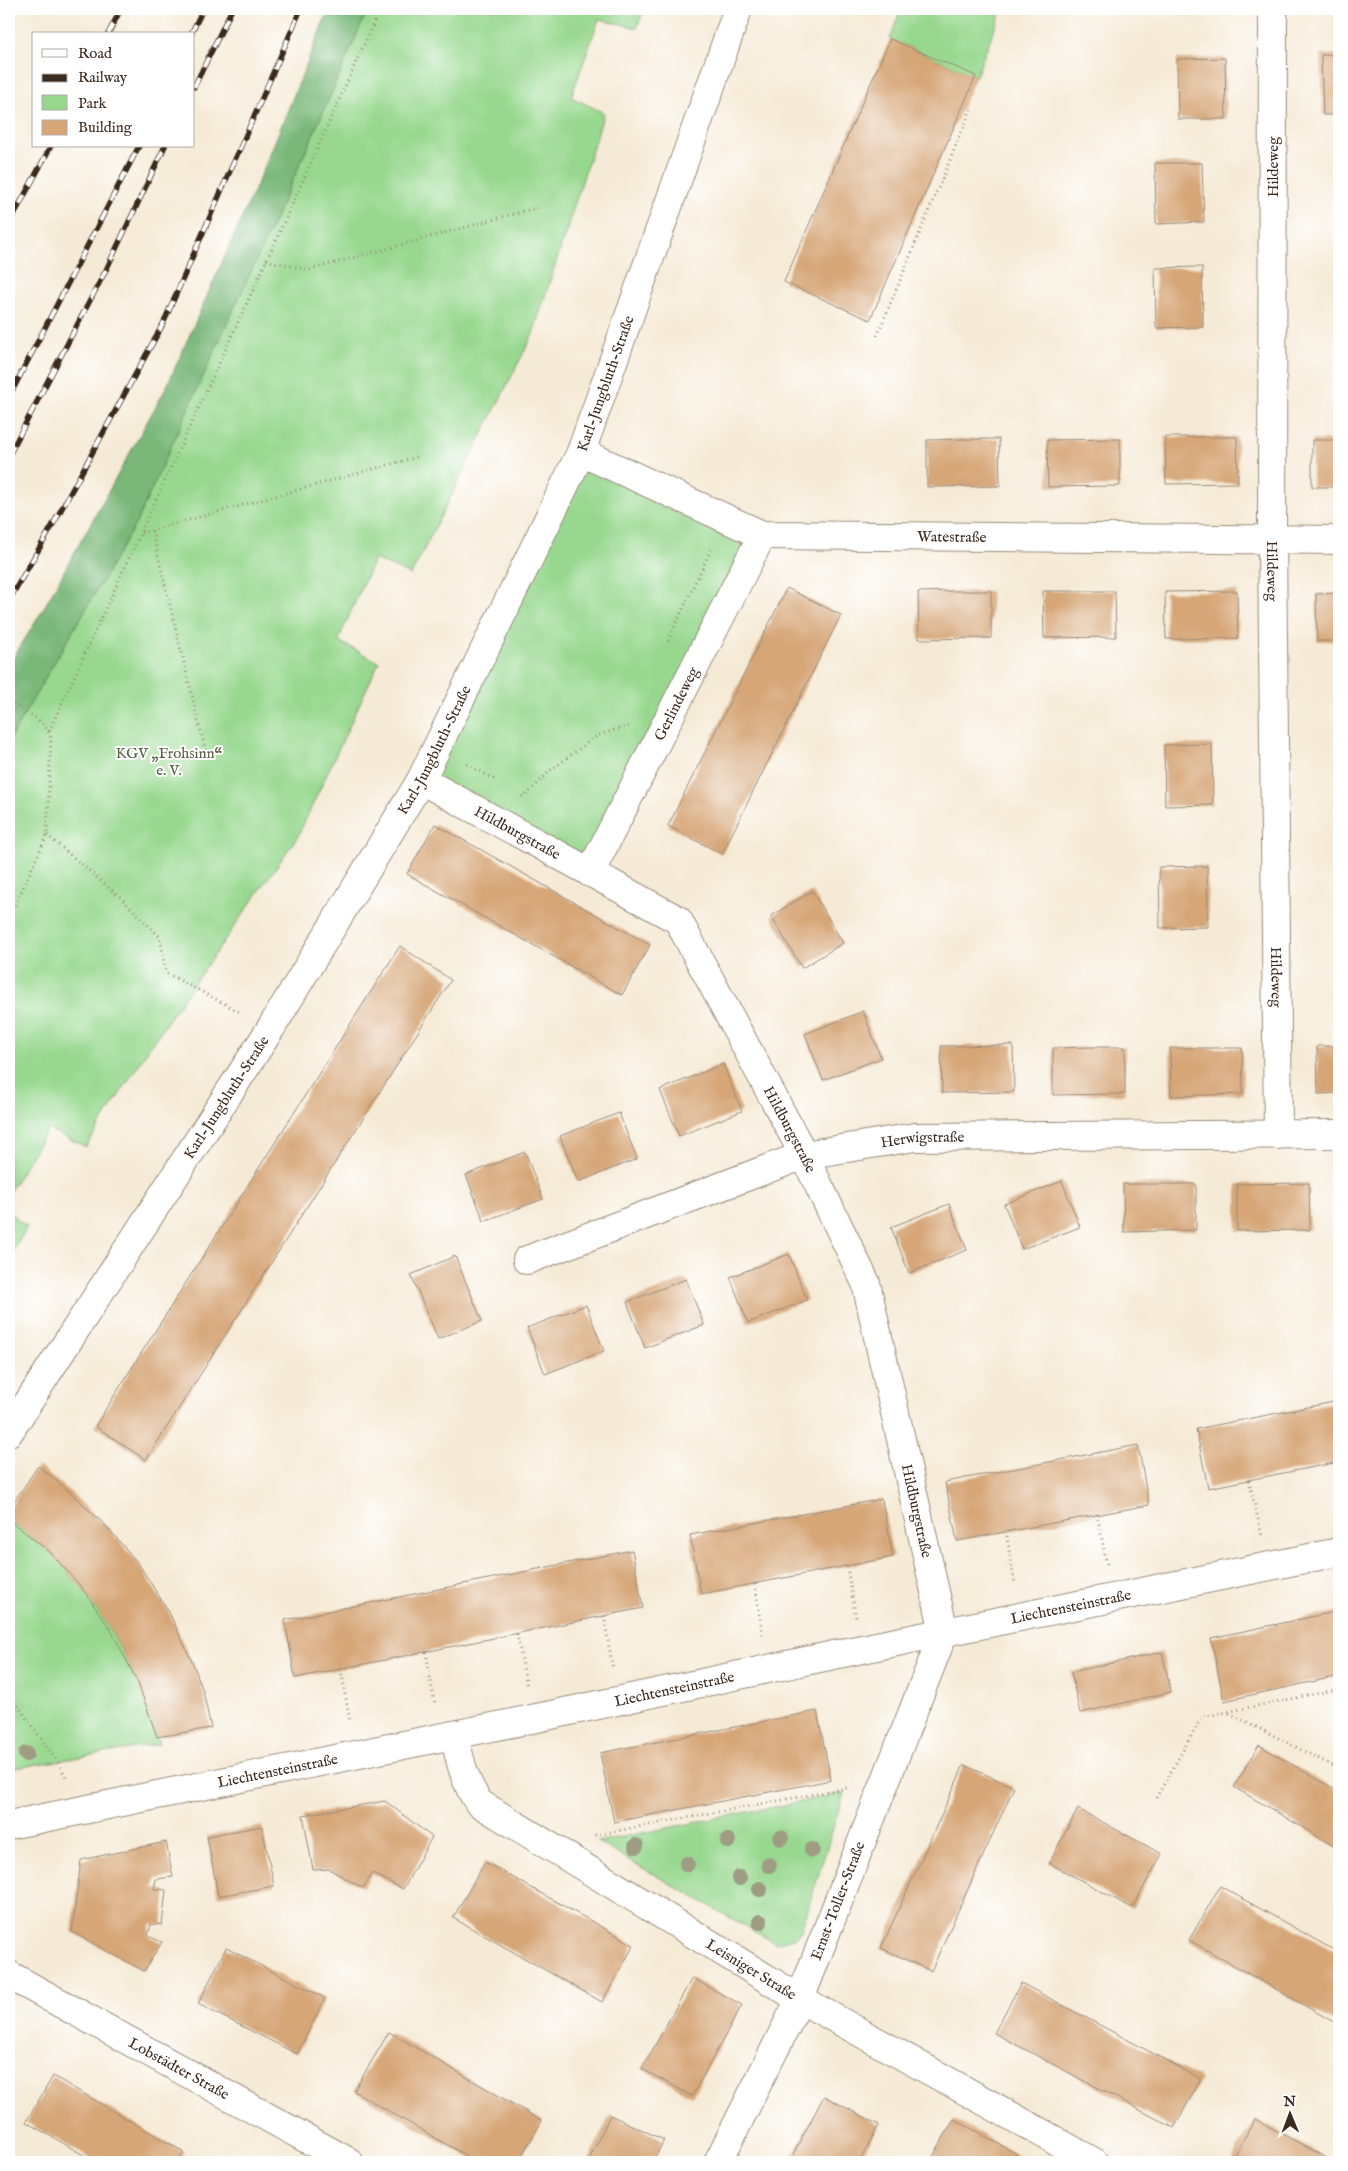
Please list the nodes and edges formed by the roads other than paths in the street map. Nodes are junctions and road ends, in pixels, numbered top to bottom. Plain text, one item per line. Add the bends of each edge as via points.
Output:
1 (738, 9) edge
2 (1273, 9) edge
3 (581, 452) junction
4 (762, 535) junction
5 (1272, 540) junction
6 (1339, 540) edge
7 (422, 780) junction
8 (590, 873) junction
9 (1339, 1134) edge
10 (1278, 1135) junction
11 (804, 1155) junction
12 (526, 1260) dead end
13 (9, 1432) edge
14 (1339, 1552) edge
15 (944, 1632) junction
16 (448, 1736) junction
17 (9, 1824) edge
18 (9, 1975) edge
19 (800, 1998) junction
20 (349, 2162) edge
21 (718, 2162) edge
22 (1094, 2162) edge

1 - 3 street, Karl-Jungbluth-Straße
2 - 5 street, Hildeweg
3 - 4 street, Watestraße
3 - 7 street, Karl-Jungbluth-Straße
4 - 5 street, Watestraße
4 - 8 street, Gerlindeweg
5 - 6 street, Watestraße
5 - 10 street, Hildeweg
7 - 8 street, Hildburgstraße
7 - 13 street, Karl-Jungbluth-Straße via 270,1028
8 - 11 street, Hildburgstraße via 678,920
9 - 10 street, Herwigstraße
10 - 11 street, Herwigstraße via 915,1136
11 - 12 street, Herwigstraße
11 - 15 street, Hildburgstraße via 866,1283
14 - 15 street, Liechtensteinstraße
15 - 16 street, Liechtensteinstraße
15 - 19 street, Ernst-Toller-Straße
16 - 17 street, Liechtensteinstraße
16 - 19 street, Leisniger Straße via 470,1790 479,1803
18 - 20 street, Lobstädter Straße
19 - 21 street, Ernst-Toller-Straße
19 - 22 street, Leisniger Straße

